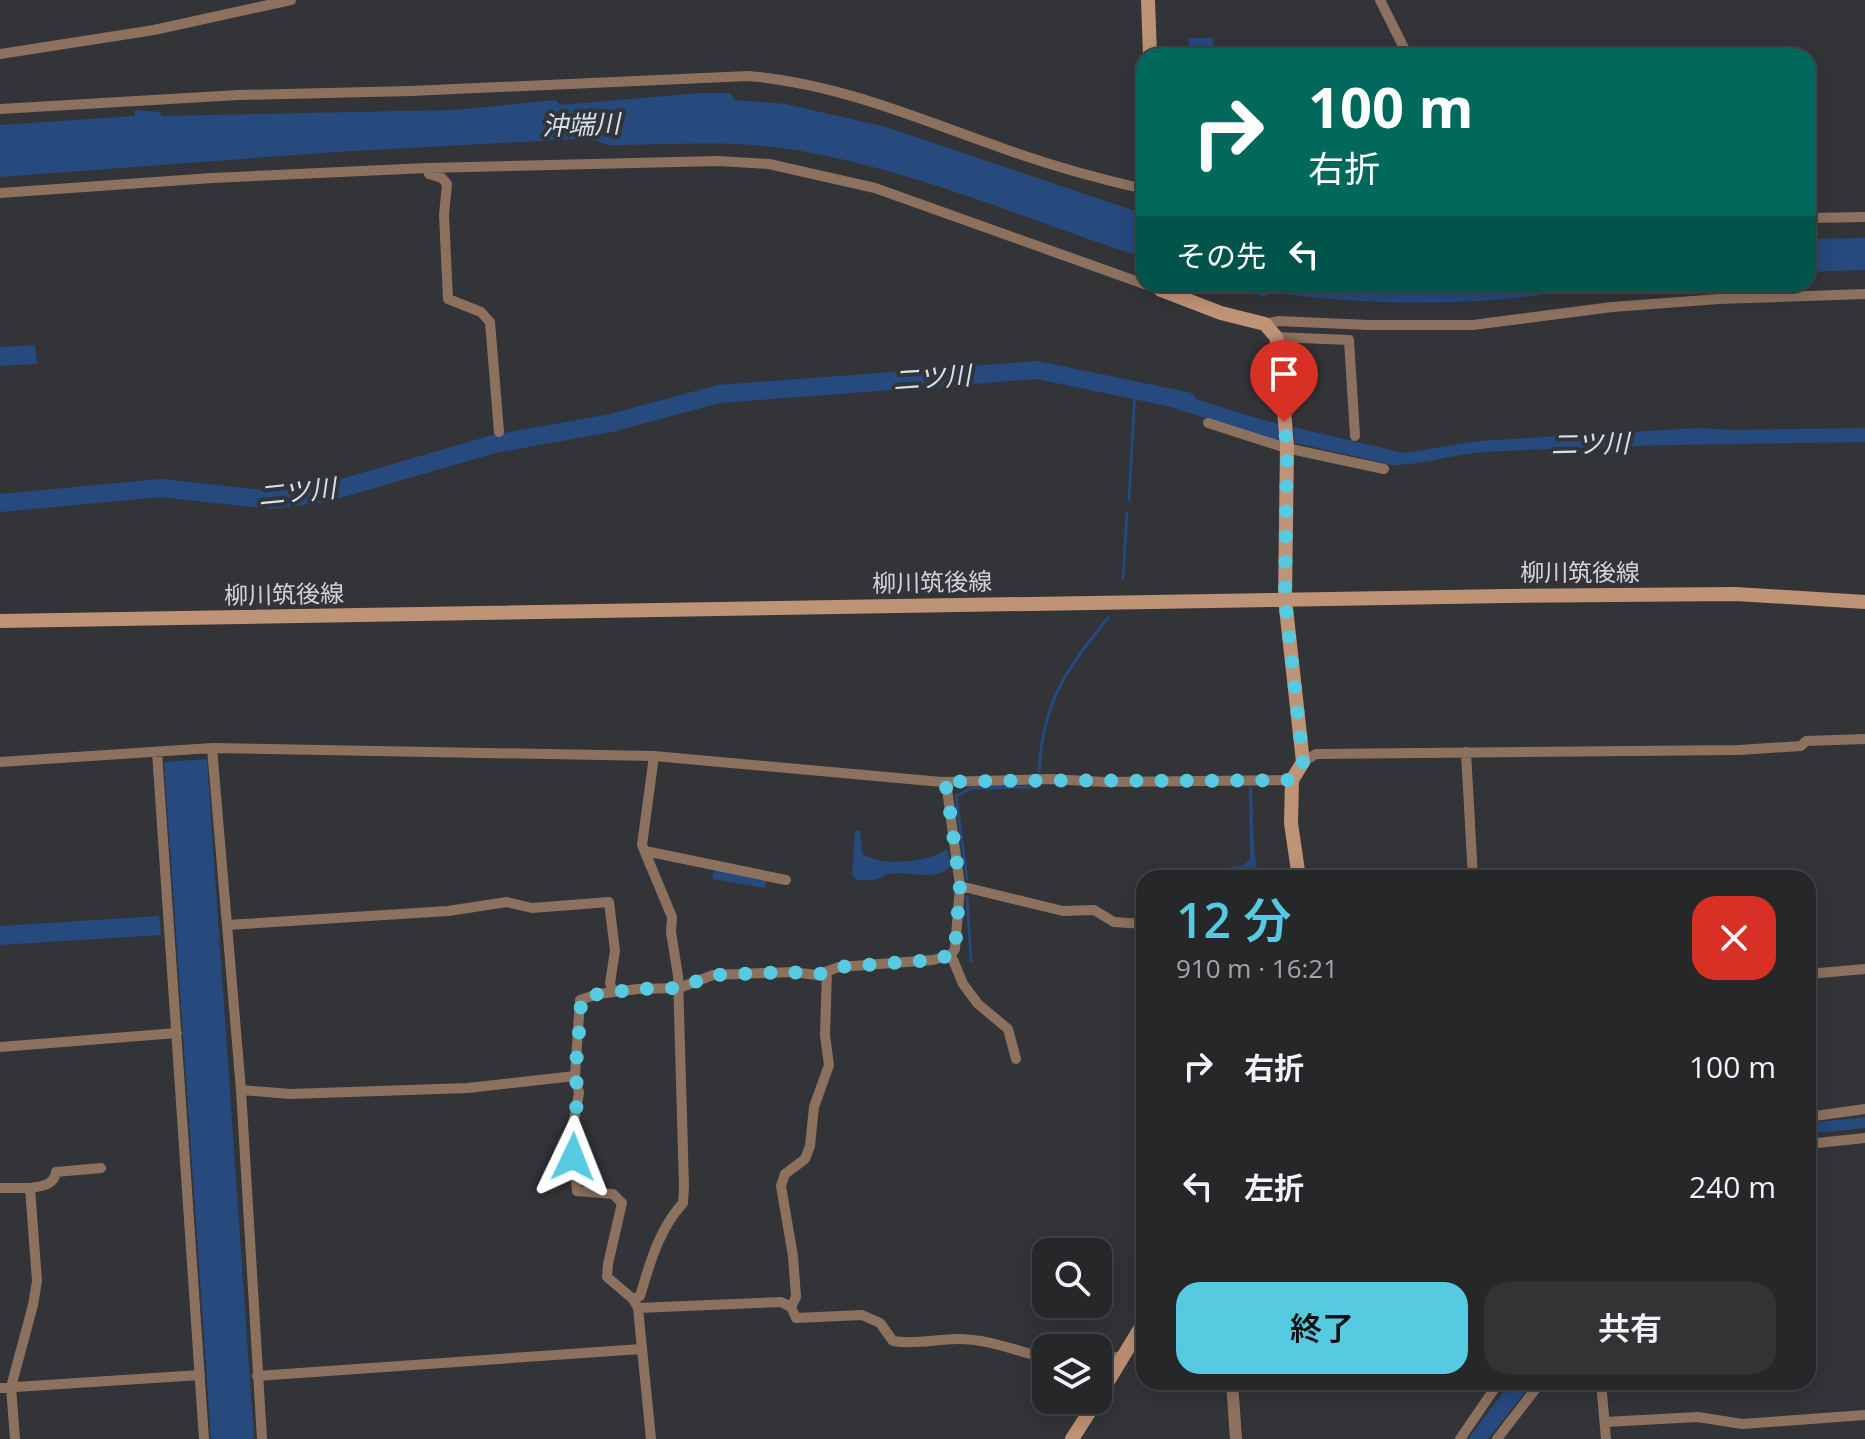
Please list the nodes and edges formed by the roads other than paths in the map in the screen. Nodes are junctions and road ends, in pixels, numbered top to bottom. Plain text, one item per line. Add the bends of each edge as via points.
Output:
1 (291, 0) edge
2 (1148, 0) edge
3 (1380, 0) edge
4 (1150, 48) edge
5 (1404, 48) edge
6 (0, 54) edge
7 (0, 109) edge
8 (427, 168) junction
9 (1136, 187) edge
10 (0, 193) edge
11 (1865, 217) edge
12 (1816, 218) edge
13 (1136, 279) edge
14 (1172, 292) edge
15 (1865, 294) edge
16 (1265, 324) junction
17 (1276, 337) junction
18 (1208, 423) dead end
19 (499, 432) dead end
20 (1355, 436) dead end
21 (1286, 447) junction
22 (1384, 469) dead end
23 (1285, 599) junction
24 (1865, 602) edge
25 (0, 621) edge
26 (1865, 739) edge
27 (212, 748) junction
28 (157, 752) junction
29 (1466, 752) junction
30 (654, 756) junction
31 (0, 762) edge
32 (1303, 762) junction
33 (1292, 780) junction
34 (942, 782) junction
35 (645, 851) junction
36 (1298, 870) edge
37 (1473, 870) edge
38 (786, 880) dead end
39 (960, 886) junction
40 (1136, 923) edge
41 (227, 925) junction
42 (951, 955) junction
43 (1865, 969) edge
44 (827, 971) junction
45 (1816, 973) edge
46 (679, 988) junction
47 (613, 992) junction
48 (177, 1033) junction
49 (0, 1047) edge
50 (1016, 1059) dead end
51 (575, 1076) junction
52 (241, 1090) junction
53 (1865, 1109) edge
54 (1816, 1116) edge
55 (1865, 1138) edge
56 (1816, 1143) edge
57 (101, 1168) dead end
58 (0, 1188) edge
59 (30, 1188) junction
60 (636, 1304) junction
61 (791, 1307) junction
62 (1136, 1335) edge
63 (641, 1349) junction
64 (1032, 1353) edge
65 (1123, 1356) junction
66 (1112, 1358) edge
67 (1112, 1374) edge
68 (200, 1375) junction
69 (257, 1376) junction
70 (6, 1387) edge
71 (1233, 1390) edge
72 (1494, 1390) edge
73 (1535, 1390) edge
74 (1602, 1390) edge
75 (1088, 1414) edge
76 (1865, 1415) edge
77 (1605, 1422) junction
78 (15, 1439) edge
79 (204, 1439) edge
80 (262, 1439) edge
81 (651, 1439) edge
82 (1072, 1439) edge
83 (1236, 1439) edge
84 (1460, 1439) edge
85 (1497, 1439) edge
86 (1606, 1439) edge

1 - 6 street via 154,30
2 - 4 main road
3 - 5 street
7 - 9 street via 748,76 867,100 1057,167
8 - 10 street
8 - 13 street via 769,164 875,188
8 - 19 street via 447,184 448,299 481,312 490,322
11 - 12 street
14 - 16 main road
15 - 16 street via 1612,307 1473,325
16 - 17 main road
17 - 20 street via 1349,340
17 - 21 main road
18 - 21 street
21 - 22 street
21 - 23 main road
23 - 24 main road, 柳川筑後線 via 1736,594
23 - 25 main road, 柳川筑後線
23 - 32 main road
26 - 29 street via 1739,750
27 - 28 street
27 - 30 street
27 - 41 street
28 - 31 street
28 - 48 street
29 - 32 street via 1316,754
29 - 37 street
30 - 34 street
30 - 35 street
32 - 33 main road
33 - 34 street
33 - 36 main road
34 - 39 street
35 - 38 street
35 - 46 street via 672,917
39 - 40 street via 1063,911 1094,910 1114,922
39 - 42 street
41 - 47 street via 448,911 507,902 532,908 609,902
41 - 52 street
42 - 44 street
42 - 50 street via 978,1004 1008,1029
43 - 45 street
44 - 46 street via 713,975
44 - 61 street via 829,1065 814,1107 805,1159 785,1174 781,1186 793,1256 796,1297
46 - 47 street
46 - 60 street via 683,1203 654,1250
47 - 51 street via 580,1000
48 - 49 street
48 - 68 street
51 - 52 street via 468,1088 290,1094
51 - 60 street via 579,1093 571,1136 577,1191 613,1194 622,1203 607,1277
52 - 69 street
53 - 54 street
55 - 56 street
57 - 59 street via 56,1172 49,1184
58 - 59 street
59 - 70 street via 37,1281
60 - 61 street via 756,1301
60 - 63 street
61 - 64 street via 796,1318 862,1315 880,1323 893,1341 958,1339 1000,1343
62 - 65 main road
63 - 69 street
63 - 81 street
65 - 66 street
65 - 67 main road
68 - 70 street
68 - 79 street
69 - 80 street
70 - 78 street
71 - 83 street
72 - 84 street
73 - 85 street
74 - 77 street
75 - 82 main road
76 - 77 street via 1742,1424 1698,1417
77 - 86 street

